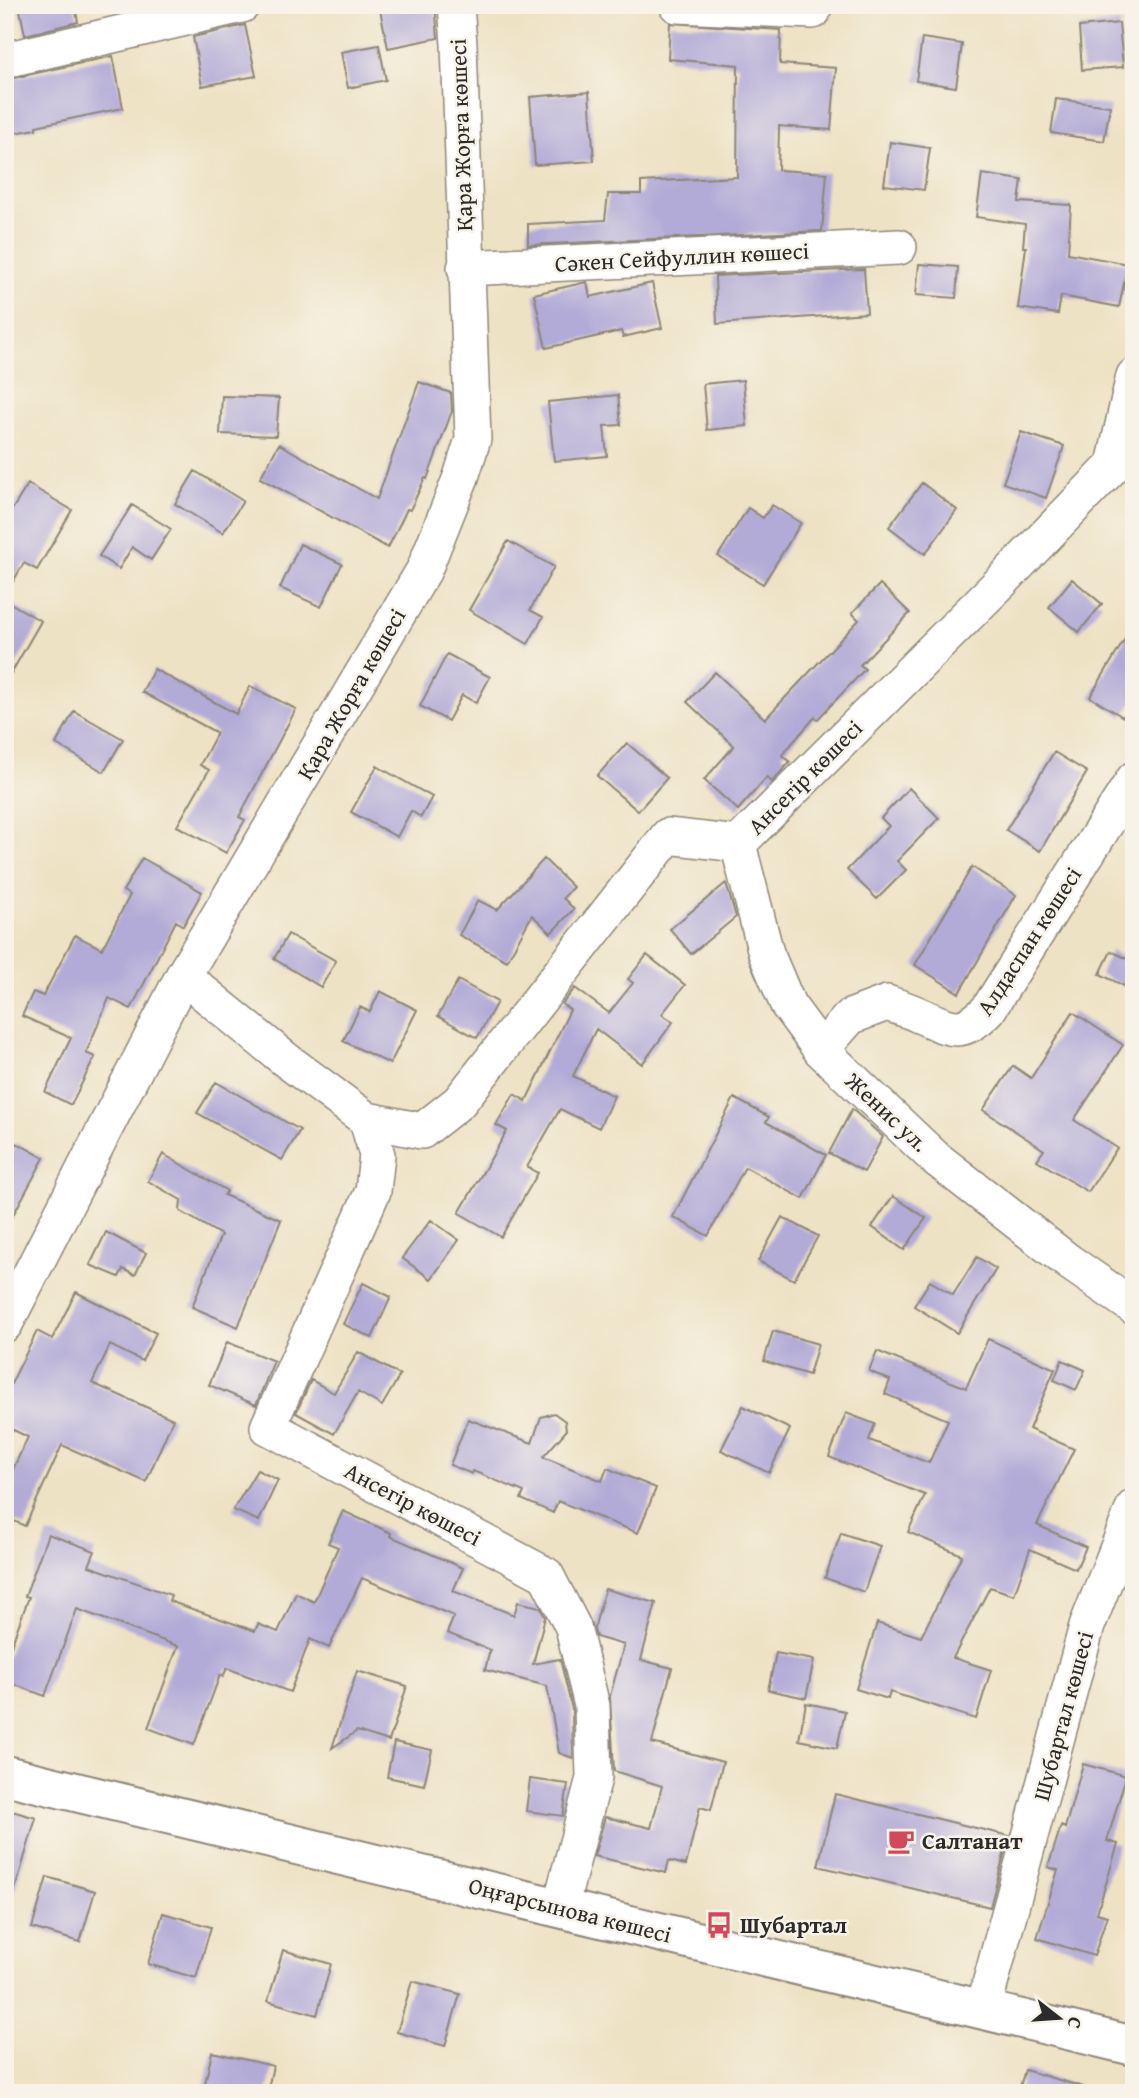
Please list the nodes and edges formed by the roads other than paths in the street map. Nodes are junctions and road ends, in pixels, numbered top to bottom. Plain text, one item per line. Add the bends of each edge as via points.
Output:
1 (242, 5) edge
2 (456, 5) edge
3 (677, 5) edge
4 (813, 11) dead end
5 (5, 60) edge
6 (900, 247) dead end
7 (466, 268) junction
8 (1134, 376) edge
9 (1124, 468) edge
10 (1134, 779) edge
11 (738, 844) junction
12 (183, 976) junction
13 (821, 1050) junction
14 (366, 1120) junction
15 (1134, 1307) edge
16 (5, 1324) edge
17 (1134, 1507) edge
18 (5, 1775) edge
19 (560, 1908) junction
20 (983, 2010) junction
21 (1134, 2046) edge

1 - 5 street
2 - 7 street, Қара Жорға көшесі
3 - 4 street
6 - 7 street, Сәкен Сейфуллин көшесі
7 - 12 street, Қара Жорға көшесі via 473,439 424,570
8 - 9 street
9 - 11 street, Ансегір көшесі via 1003,580
10 - 13 street, Алдаспан көшесі via 988,1010 974,1024 948,1029 887,1003 850,1017
11 - 13 street, Женис ул. via 766,953 788,1005
11 - 14 street, Ансегір көшесі via 668,836 459,1102 422,1132
12 - 14 street, Ансегір көшесі
12 - 16 street, Қара Жорға көшесі
13 - 15 street, Женис ул. via 934,1157
14 - 19 street, Ансегір көшесі via 376,1155 373,1191 268,1427 546,1576 573,1627 592,1706 594,1778
17 - 20 street, Шубартал көшесі via 1087,1626
18 - 19 main road, Оңғарсынова көшесі
19 - 20 main road, Оңғарсынова көшесі
20 - 21 main road, Оңғарсынова көшесі

